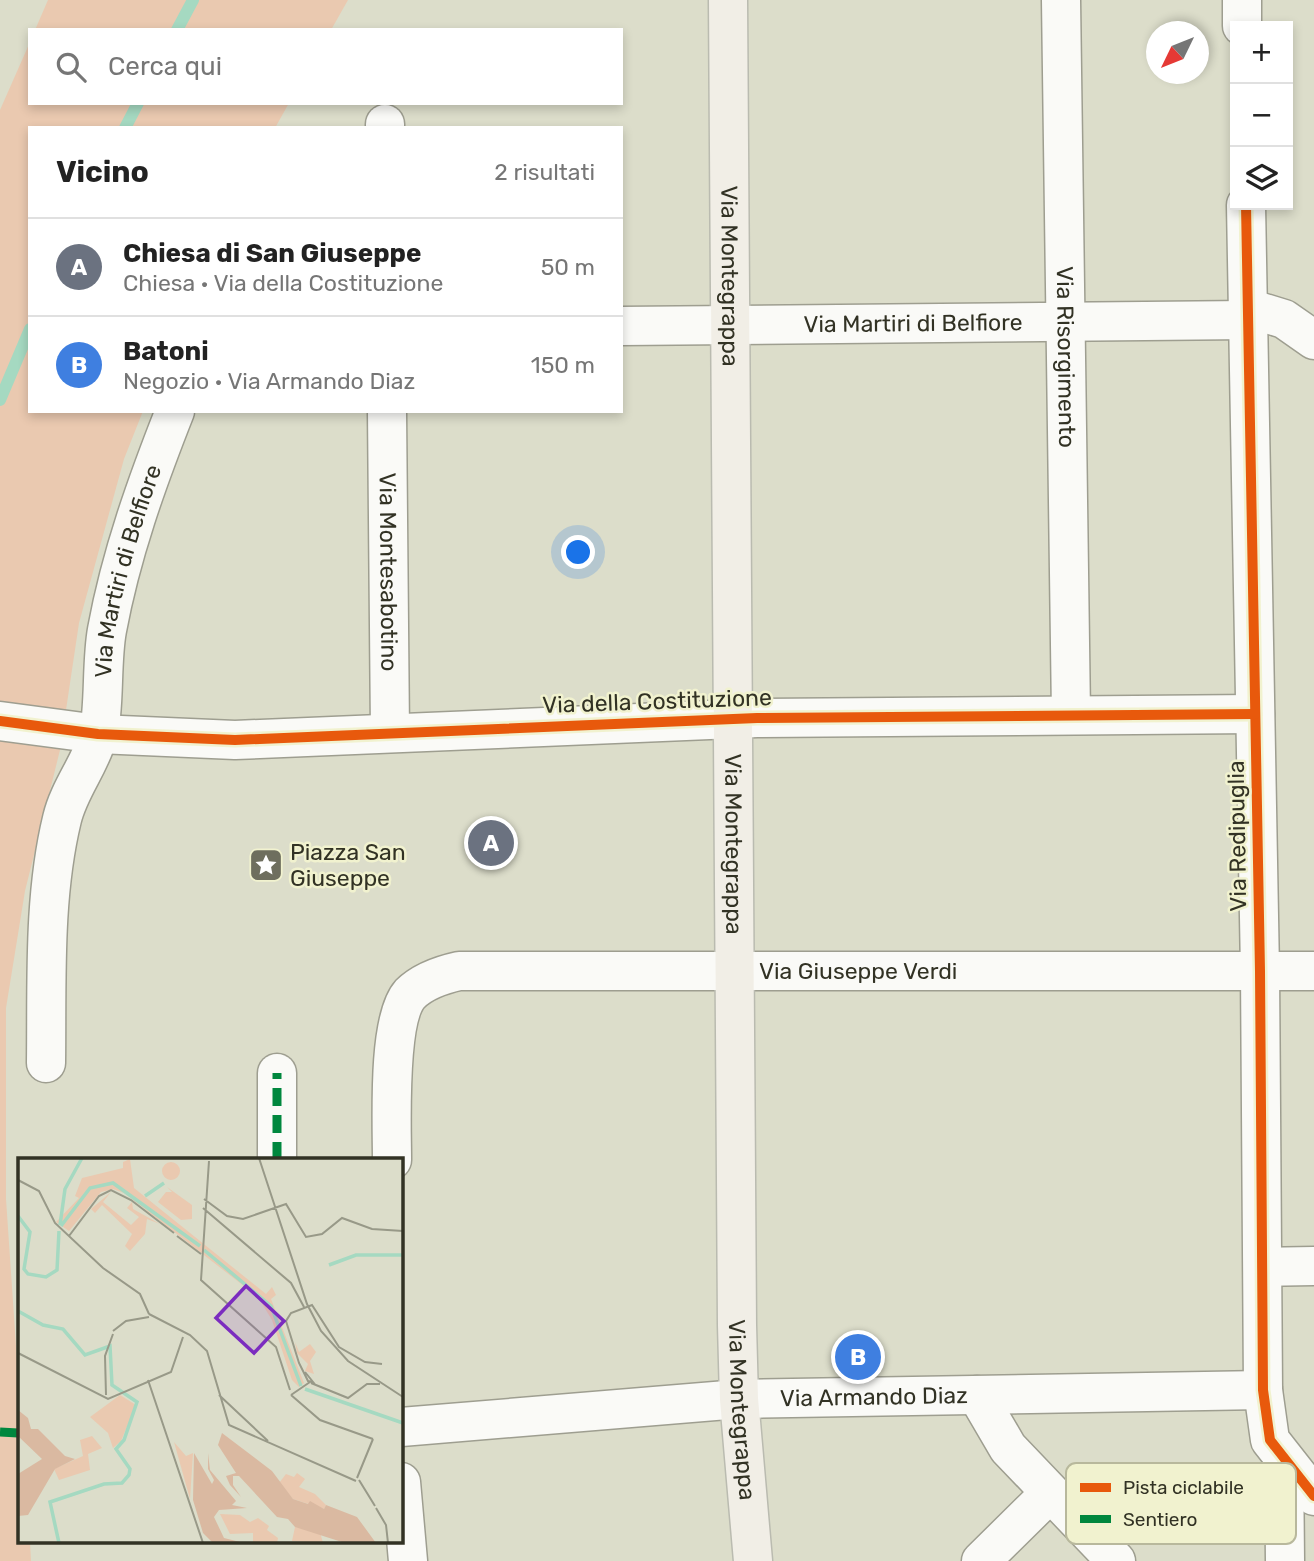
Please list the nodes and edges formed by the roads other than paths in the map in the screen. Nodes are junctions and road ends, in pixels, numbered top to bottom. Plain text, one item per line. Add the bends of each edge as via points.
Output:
1 (728, 0) edge
2 (1061, 0) edge
3 (1242, 0) edge
4 (1242, 21) edge
5 (1246, 210) edge
6 (1248, 314) junction
7 (1066, 322) junction
8 (623, 326) edge
9 (730, 326) junction
10 (1314, 340) edge
11 (174, 413) edge
12 (387, 413) edge
13 (1255, 714) junction
14 (1070, 715) junction
15 (731, 719) junction
16 (0, 721) edge
17 (80, 732) junction
18 (390, 733) junction
19 (736, 969) junction
20 (1260, 971) junction
21 (1314, 971) edge
22 (46, 1063) dead end
23 (278, 1073) dead end
24 (277, 1158) edge
25 (392, 1158) edge
26 (1263, 1266) junction
27 (1314, 1266) edge
28 (1264, 1390) junction
29 (977, 1395) junction
30 (739, 1399) junction
31 (402, 1427) edge
32 (1284, 1460) junction
33 (1284, 1463) edge
34 (1286, 1463) edge
35 (1296, 1474) edge
36 (402, 1493) edge
37 (1049, 1494) junction
38 (1314, 1496) edge
39 (1066, 1511) edge
40 (1099, 1544) edge
41 (408, 1561) edge
42 (753, 1561) edge
43 (981, 1561) edge
44 (1116, 1561) edge

1 - 9 main road, Via Montegrappa
2 - 7 street, Via Risorgimento
3 - 4 street
5 - 6 street, Via Redipuglia
6 - 7 street, Via Martiri di Belfiore
6 - 10 street, Via Martiri di Belfiore via 1284,319
6 - 13 street, Via Redipuglia
7 - 9 street, Via Martiri di Belfiore
7 - 14 street, Via Risorgimento
8 - 9 street, Via Martiri di Belfiore
9 - 15 main road, Via Montegrappa
11 - 17 street, Via Martiri di Belfiore via 141,500
12 - 18 street, Via Montesabotino
13 - 14 street, Via della Costituzione
13 - 20 street, Via Redipuglia
14 - 15 street, Via della Costituzione
15 - 18 street, Via della Costituzione
15 - 19 main road, Via Montegrappa
16 - 17 street, Via della Costituzione
17 - 18 street, Via della Costituzione via 235,740
17 - 22 street via 72,788 61,822 49,935
19 - 20 street, Via Giuseppe Verdi
19 - 25 street, Via Giuseppe Verdi via 471,969 433,979 408,996 400,1015
19 - 30 main road, Via Montegrappa
20 - 21 street, Via Giuseppe Verdi
20 - 26 street, Via Redipuglia
23 - 24 street
26 - 27 street
26 - 28 street, Via Redipuglia
28 - 29 street, Via Armando Diaz
28 - 32 street, Via Redipuglia via 1267,1434
29 - 30 street, Via Armando Diaz
29 - 37 street via 998,1436
30 - 31 street, Via Armando Diaz
30 - 42 main road, Via Montegrappa
32 - 33 street
32 - 34 street, Via Redipuglia
35 - 38 street, Via Redipuglia
36 - 41 street
37 - 39 street
37 - 43 street
40 - 44 street

